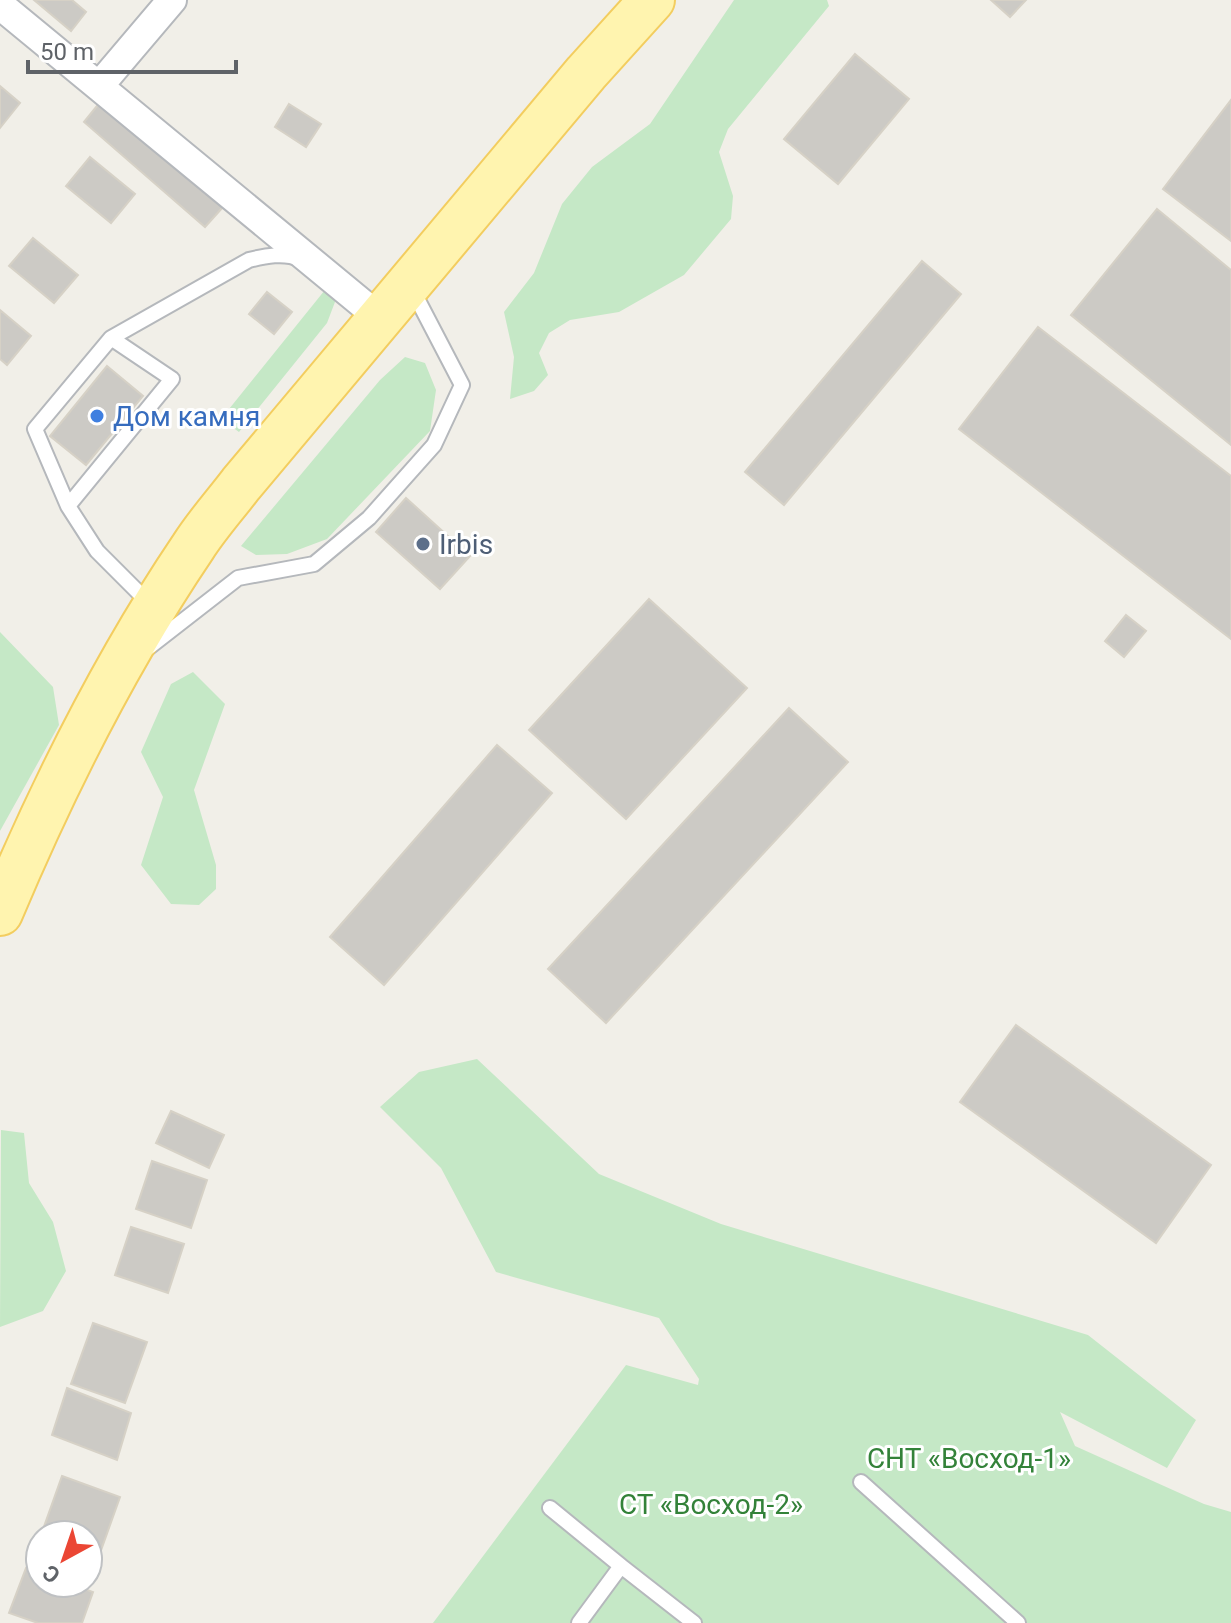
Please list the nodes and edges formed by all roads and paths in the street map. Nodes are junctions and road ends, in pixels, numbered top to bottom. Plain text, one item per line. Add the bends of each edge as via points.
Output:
1 (172, 0) edge
2 (652, 0) edge
3 (0, 5) edge
4 (99, 86) junction
5 (329, 274) junction
6 (410, 285) junction
7 (381, 319) junction
8 (111, 338) junction
9 (68, 506) junction
10 (154, 608) junction
11 (117, 673) junction
12 (0, 913) edge
13 (861, 1482) dead end
14 (550, 1508) dead end
15 (621, 1566) junction
16 (579, 1623) edge
17 (694, 1623) edge
18 (1018, 1623) edge

1 - 4 street
2 - 6 main road
3 - 4 street
4 - 5 street
5 - 7 street
5 - 8 lane via 294,256 249,260
6 - 7 main road
6 - 11 lane via 462,385 434,445 369,518 314,564 238,578
7 - 10 main road via 241,484
8 - 9 lane via 35,429
8 - 9 lane via 172,379
9 - 10 lane via 97,551
10 - 11 main road
11 - 12 main road via 29,844
13 - 18 lane
14 - 15 lane
15 - 16 lane
15 - 17 lane

